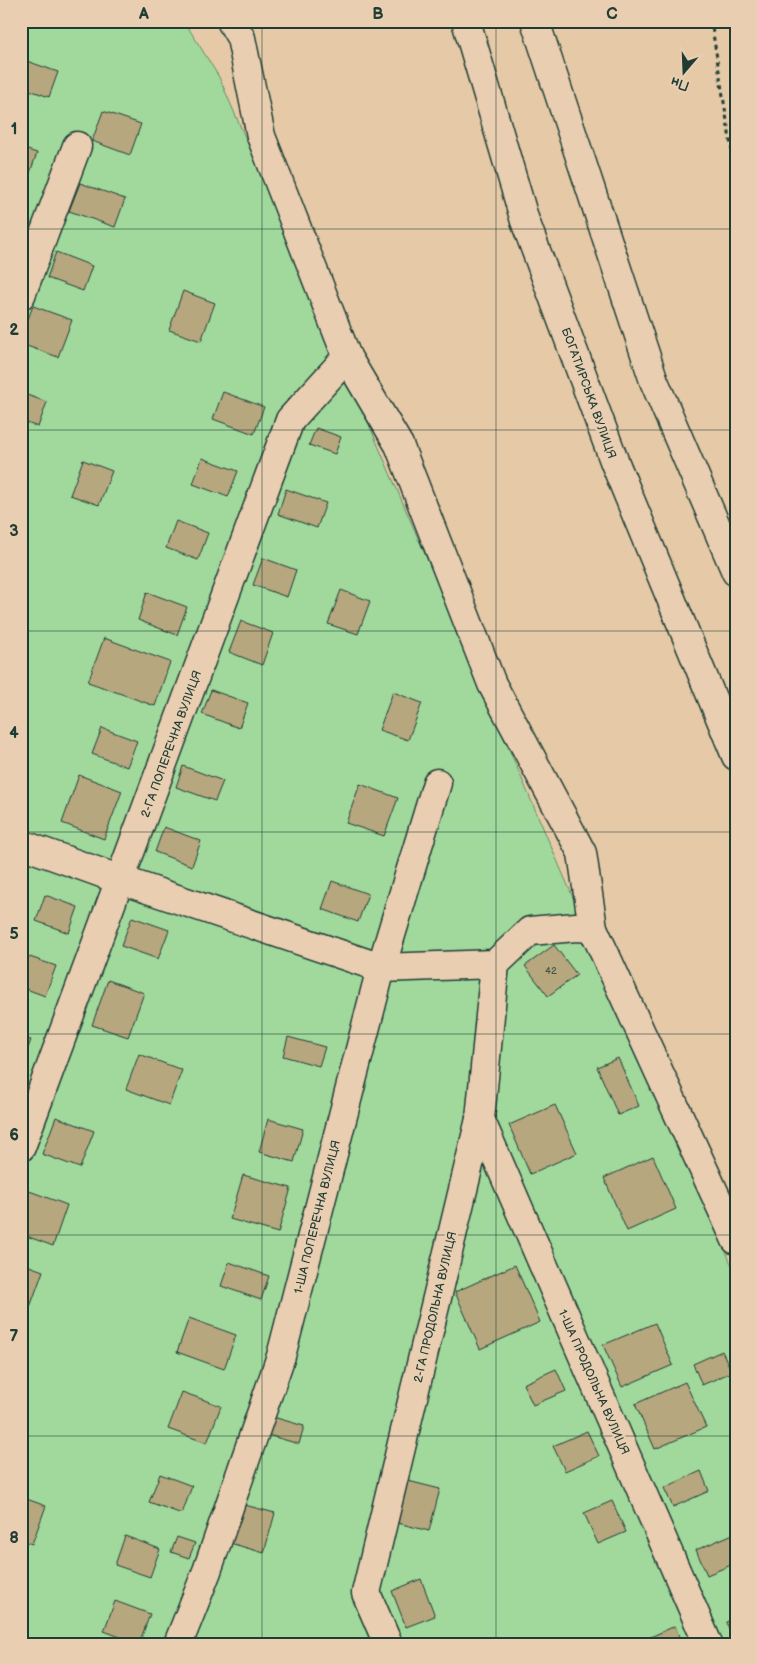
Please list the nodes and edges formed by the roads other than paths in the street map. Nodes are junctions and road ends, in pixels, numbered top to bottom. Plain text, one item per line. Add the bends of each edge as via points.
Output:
1 (231, 21) edge
2 (466, 21) edge
3 (536, 21) edge
4 (77, 146) dead end
5 (21, 295) edge
6 (347, 356) junction
7 (736, 572) edge
8 (736, 756) edge
9 (437, 784) dead end
10 (21, 844) edge
11 (121, 880) junction
12 (594, 928) junction
13 (495, 964) junction
14 (381, 968) junction
15 (480, 1120) junction
16 (21, 1147) edge
17 (736, 1240) edge
18 (178, 1644) edge
19 (388, 1644) edge
20 (708, 1644) edge

1 - 6 street via 241,38 261,136
2 - 8 street, БОГАТИРСЬКА ВУЛИЦЯ via 525,221 615,463
3 - 7 street via 654,381
4 - 5 street
6 - 11 street, 2-ГА ПОПЕРЕЧНА ВУЛИЦЯ via 290,420
6 - 12 street via 399,445 492,684 582,853
9 - 14 street, 1-ША ПОПЕРЕЧНА ВУЛИЦЯ
10 - 11 street
11 - 14 street
11 - 16 street, 2-ГА ПОПЕРЕЧНА ВУЛИЦЯ
12 - 13 street via 530,932
12 - 17 street
13 - 14 street
13 - 15 street, 2-ГА ПРОДОЛЬНА ВУЛИЦЯ
14 - 18 street, 1-ША ПОПЕРЕЧНА ВУЛИЦЯ via 281,1356 207,1572
15 - 19 street, 2-ГА ПРОДОЛЬНА ВУЛИЦЯ via 366,1593
15 - 20 street, 1-ША ПРОДОЛЬНА ВУЛИЦЯ

